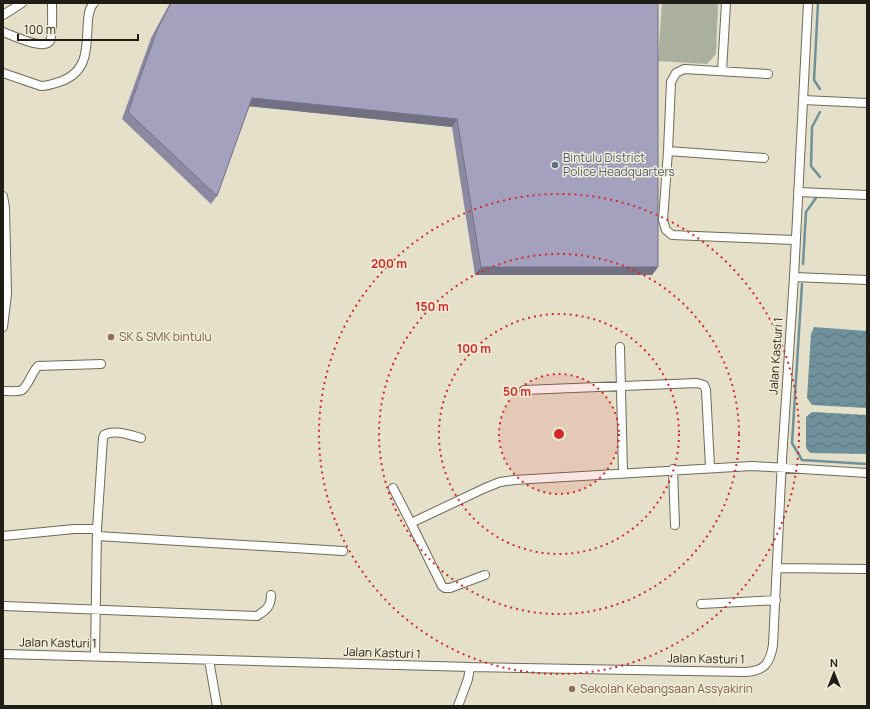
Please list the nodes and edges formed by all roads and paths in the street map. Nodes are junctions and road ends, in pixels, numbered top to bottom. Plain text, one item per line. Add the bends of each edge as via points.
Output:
1 (22, 3) edge
2 (52, 3) edge
3 (94, 3) edge
4 (726, 3) edge
5 (808, 3) edge
6 (3, 15) edge
7 (3, 32) edge
8 (722, 72) junction
9 (3, 73) edge
10 (768, 74) dead end
11 (803, 100) junction
12 (867, 103) edge
13 (668, 151) junction
14 (764, 158) dead end
15 (798, 192) junction
16 (867, 195) edge
17 (3, 196) edge
18 (795, 240) junction
19 (794, 277) junction
20 (867, 280) edge
21 (3, 327) edge
22 (620, 347) dead end
23 (101, 364) dead end
24 (621, 386) junction
25 (524, 390) dead end
26 (3, 391) edge
27 (141, 438) dead end
28 (710, 467) junction
29 (782, 468) junction
30 (673, 470) junction
31 (623, 472) junction
32 (867, 473) edge
33 (394, 488) dead end
34 (411, 523) junction
35 (675, 525) dead end
36 (97, 533) junction
37 (3, 536) edge
38 (343, 551) dead end
39 (777, 568) junction
40 (867, 569) edge
41 (485, 575) dead end
42 (270, 595) dead end
43 (776, 600) junction
44 (701, 604) dead end
45 (4, 606) dead end
46 (95, 610) junction
47 (3, 654) edge
48 (95, 656) junction
49 (209, 660) junction
50 (470, 667) junction
51 (217, 706) edge
52 (458, 706) edge

1 - 6 street
2 - 7 street via 51,35 50,41 45,45 38,45
3 - 9 street via 89,11 85,57 81,68 68,78 46,86
4 - 8 street
5 - 11 street, Jalan Kasturi 1
8 - 10 street
8 - 13 street via 684,69 676,73 671,82
11 - 12 street
11 - 15 street, Jalan Kasturi 1
13 - 14 street
13 - 18 street via 663,220 666,230 672,235
15 - 16 street
15 - 18 street, Jalan Kasturi 1
17 - 21 street via 7,294
18 - 19 street, Jalan Kasturi 1
19 - 20 street
19 - 29 street, Jalan Kasturi 1
22 - 24 street
23 - 26 street via 38,366 25,388
24 - 25 street
24 - 28 street via 697,383 704,385
24 - 31 street
27 - 36 street via 125,434 104,435
28 - 29 street
28 - 30 street
29 - 32 street
29 - 39 street, Jalan Kasturi 1
30 - 31 street
30 - 35 street
31 - 34 street via 500,482
33 - 34 street
34 - 41 street via 442,586 450,588
36 - 37 street via 74,529
36 - 38 street
36 - 46 street
39 - 40 street
39 - 43 street, Jalan Kasturi 1
42 - 46 street via 270,604 257,616
43 - 44 street
43 - 50 street, Jalan Kasturi 1 via 771,657 766,666 753,671
45 - 46 street
46 - 48 street
47 - 48 street, Jalan Kasturi 1
48 - 49 street, Jalan Kasturi 1
49 - 50 street, Jalan Kasturi 1
49 - 51 street
50 - 52 street

